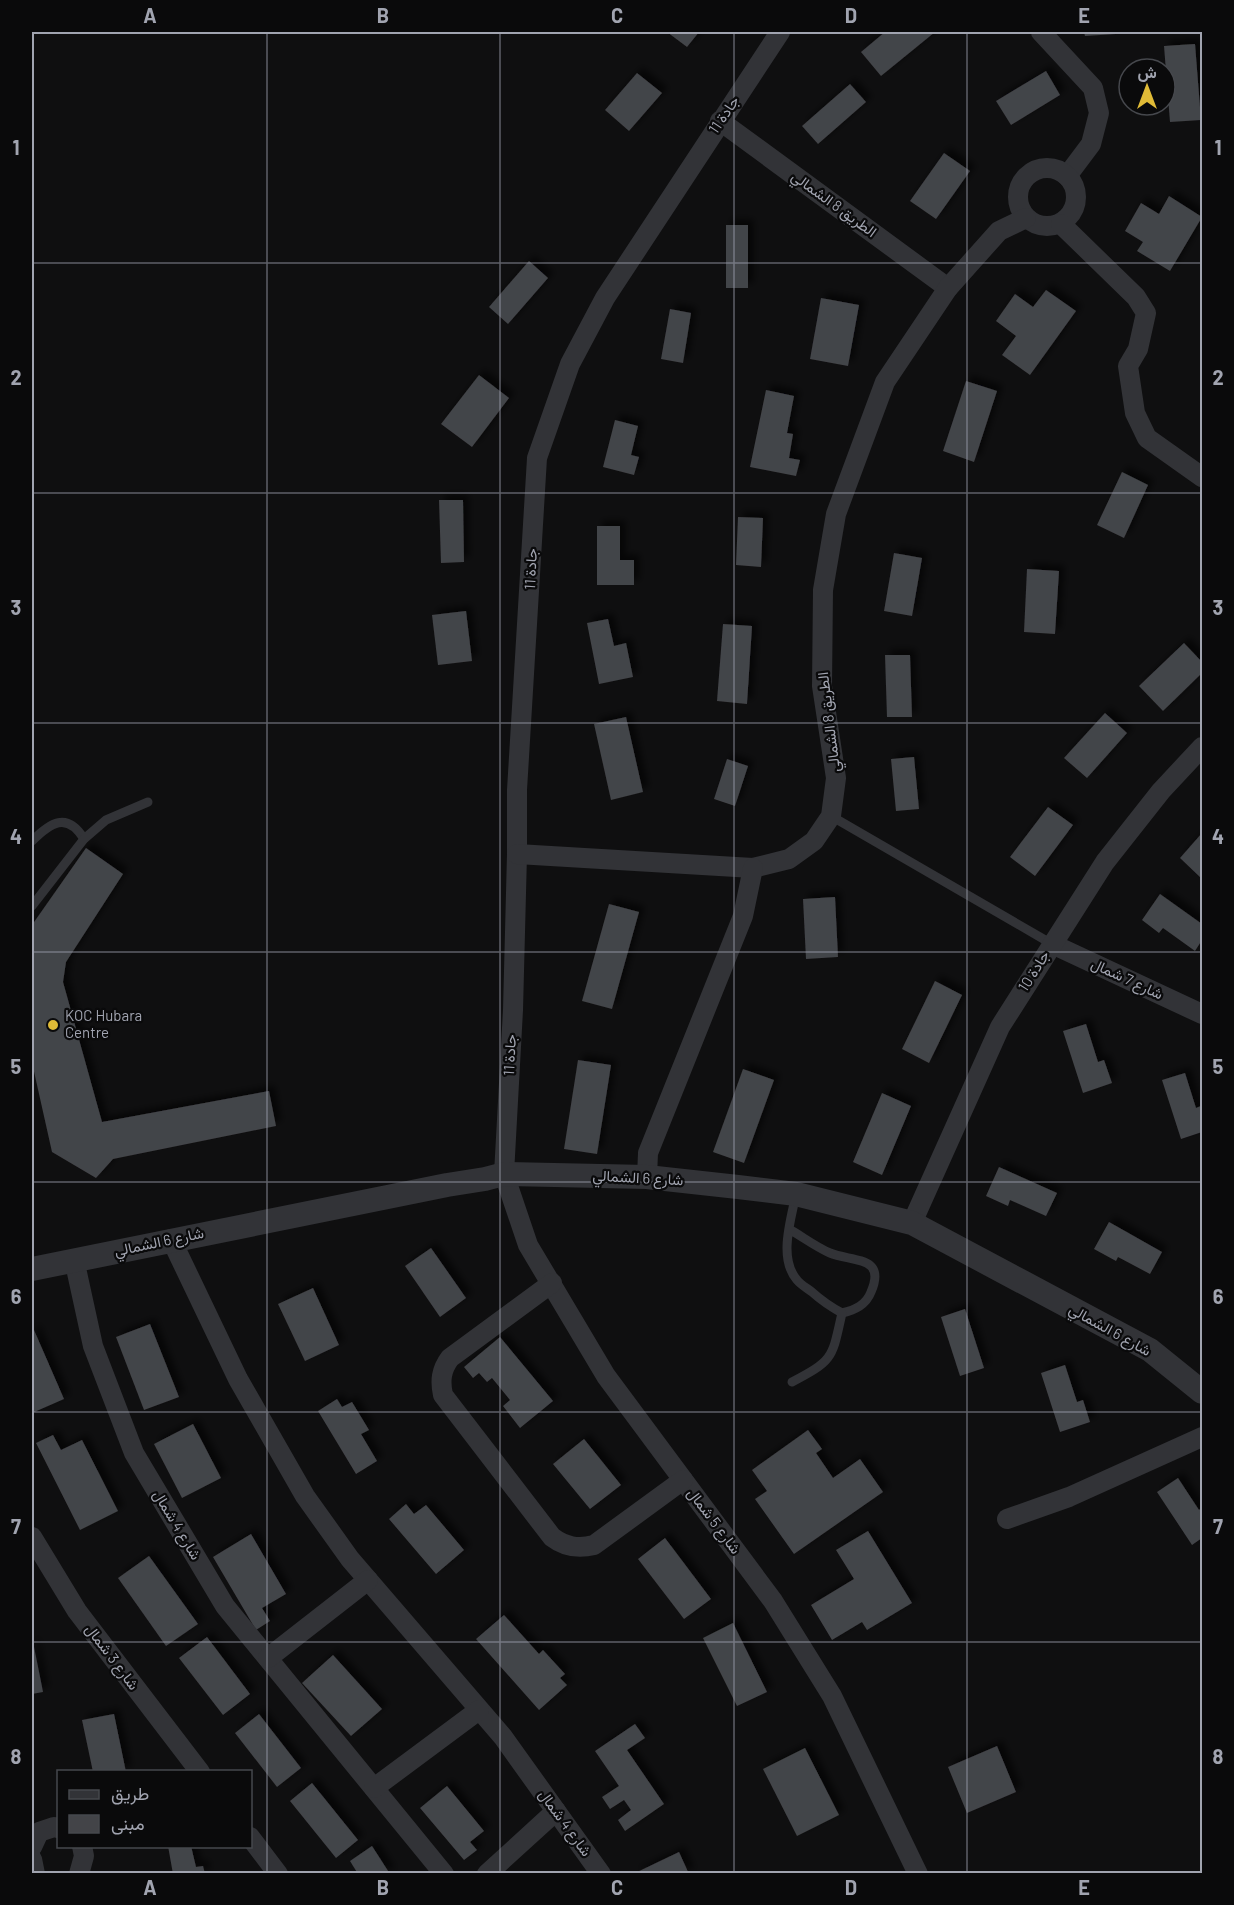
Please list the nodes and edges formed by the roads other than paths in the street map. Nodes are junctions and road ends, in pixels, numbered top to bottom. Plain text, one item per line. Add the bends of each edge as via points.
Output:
1 (780, 32) edge
2 (1041, 32) edge
3 (720, 121) junction
4 (1067, 176) junction
5 (1026, 218) junction
6 (1061, 224) junction
7 (948, 288) junction
8 (1203, 477) edge
9 (1203, 747) edge
10 (148, 802) dead end
11 (831, 816) junction
12 (84, 839) junction
13 (32, 841) edge
14 (517, 854) junction
15 (753, 868) junction
16 (32, 906) edge
17 (1052, 944) junction
18 (1203, 1014) edge
19 (504, 1173) junction
20 (646, 1177) junction
21 (796, 1194) junction
22 (912, 1223) junction
23 (789, 1230) junction
24 (171, 1239) junction
25 (74, 1259) junction
26 (32, 1269) edge
27 (552, 1283) junction
28 (843, 1313) junction
29 (792, 1382) dead end
30 (1203, 1392) edge
31 (1203, 1437) edge
32 (683, 1480) junction
33 (1007, 1519) dead end
34 (32, 1537) edge
35 (368, 1580) junction
36 (268, 1658) junction
37 (479, 1710) junction
38 (198, 1770) edge
39 (374, 1788) junction
40 (556, 1811) junction
41 (57, 1828) edge
42 (252, 1840) edge
43 (32, 1847) edge
44 (82, 1848) edge
45 (32, 1859) edge
46 (35, 1874) edge
47 (79, 1874) edge
48 (278, 1874) edge
49 (444, 1874) edge
50 (487, 1874) edge
51 (601, 1874) edge
52 (918, 1874) edge

1 - 3 street, جادة 11
2 - 4 street via 1094,88 1099,112 1091,144
3 - 7 street, الطريق 8 الشمالي
3 - 14 street, جادة 11 via 605,298 570,364 537,458 517,790
4 - 5 street via 1054,169 1039,169 1026,177 1018,190 1018,205
4 - 6 street via 1075,187 1077,202 1072,215
5 - 6 street via 1042,227
5 - 7 street, الطريق 8 الشمالي via 999,231
6 - 8 street via 1136,297 1146,313 1138,349 1128,366 1135,413 1147,438
7 - 11 street, الطريق 8 الشمالي via 885,382 836,514 823,590 822,686 836,778
9 - 17 street, جادة 10 via 1161,791 1106,862
10 - 12 lane via 106,820
11 - 15 street, الطريق 8 الشمالي via 814,841 789,859
11 - 17 lane
12 - 13 lane via 78,828 64,821 48,825
12 - 16 lane
14 - 15 street, الطريق 8 الشمالي
14 - 19 street, جادة 11
15 - 20 street via 743,916 648,1153
17 - 18 street, شارع 7 شمال
17 - 22 street, جادة 10 via 1000,1027
19 - 20 street, شارع 6 الشمالي
19 - 24 street, شارع 6 الشمالي
19 - 27 street, شارع 5 شمال via 528,1245
20 - 21 street, شارع 6 الشمالي
21 - 22 street, شارع 6 الشمالي
21 - 23 lane
22 - 30 street, شارع 6 الشمالي via 1150,1350
23 - 28 lane via 788,1260 797,1280 828,1306
23 - 28 lane via 831,1254 862,1260 872,1267 870,1295 859,1308
24 - 25 street, شارع 6 الشمالي
24 - 35 street, شارع 4 شمال via 238,1379 305,1496
25 - 26 street, شارع 6 الشمالي
25 - 36 street, شارع 4 شمال via 93,1346 134,1453 225,1606
27 - 32 street, شارع 5 شمال via 606,1376
27 - 32 street via 450,1358 441,1380 444,1395 552,1537 567,1546 594,1545
28 - 29 lane via 837,1341 827,1359
31 - 33 street via 1069,1497
32 - 52 street, شارع 5 شمال via 773,1601 832,1696
34 - 38 street, شارع 3 شمال via 77,1611
35 - 36 street
35 - 37 street, شارع 4 شمال
36 - 39 street, شارع 4 شمال
37 - 39 street
37 - 40 street, شارع 4 شمال
39 - 49 street, شارع 4 شمال
40 - 50 street
40 - 51 street, شارع 4 شمال
41 - 43 street via 39,1832
42 - 48 street
44 - 47 street
45 - 46 street

